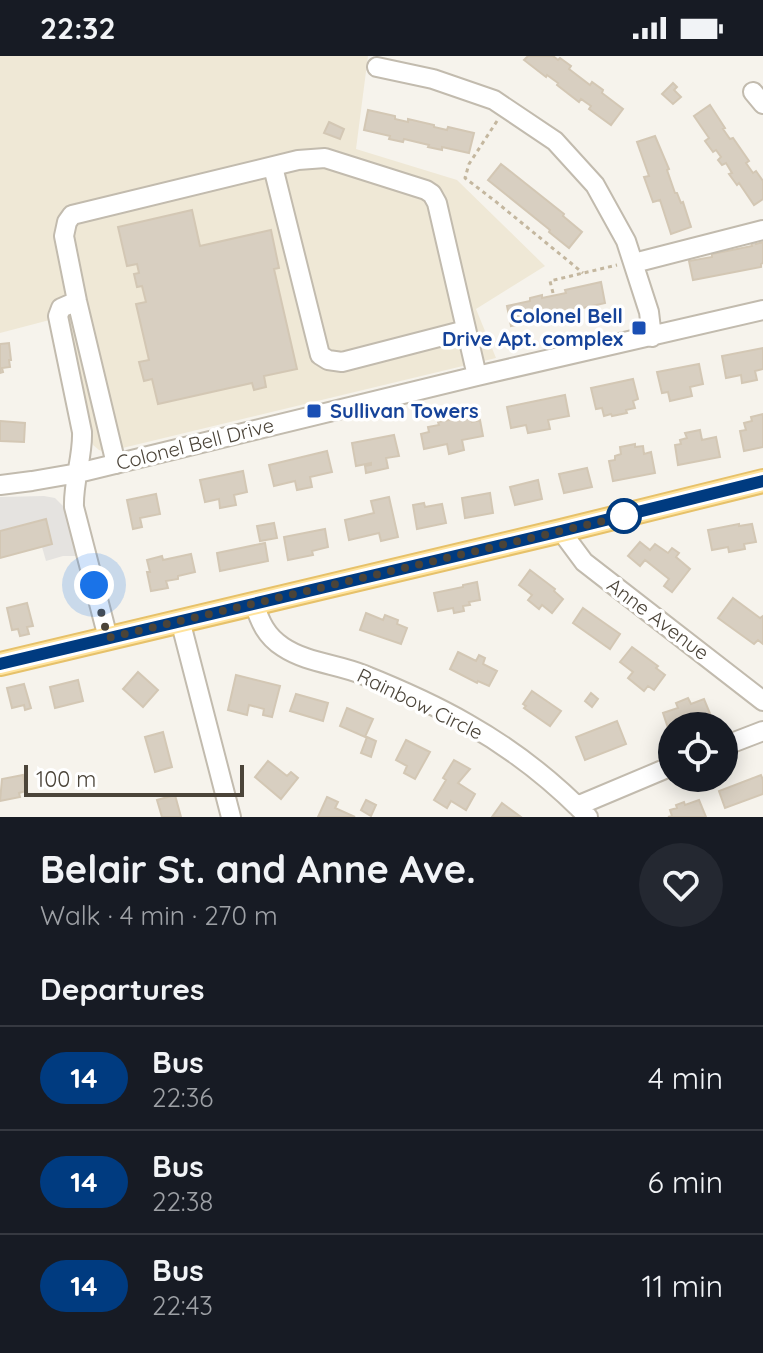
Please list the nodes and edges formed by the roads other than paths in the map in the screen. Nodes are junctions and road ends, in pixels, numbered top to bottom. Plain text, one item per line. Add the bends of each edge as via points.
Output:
1 (377, 67) dead end
2 (273, 167) junction
3 (763, 230) edge
4 (633, 262) junction
5 (77, 301) junction
6 (763, 310) edge
7 (466, 330) junction
8 (652, 337) junction
9 (477, 376) junction
10 (116, 464) junction
11 (78, 473) junction
12 (763, 481) edge
13 (0, 485) edge
14 (561, 531) junction
15 (254, 603) junction
16 (180, 620) junction
17 (108, 638) junction
18 (0, 664) edge
19 (763, 701) edge
20 (763, 731) edge
21 (738, 741) edge
22 (658, 773) edge
23 (583, 812) edge
24 (231, 817) edge

1 - 4 street via 494,100 555,141 595,185
2 - 5 street via 72,215 64,236
2 - 7 street via 325,158 432,194
2 - 7 street via 320,355 342,362
3 - 4 street
4 - 8 street
5 - 10 street
5 - 11 street via 59,312 82,432
6 - 8 street, Colonel Bell Drive
7 - 9 street
8 - 9 street, Colonel Bell Drive
9 - 10 street, Colonel Bell Drive
10 - 11 street, Colonel Bell Drive
11 - 13 street, Colonel Bell Drive
11 - 17 street via 74,507
12 - 14 main road
14 - 15 main road
14 - 19 street, Anne Avenue via 584,562
15 - 16 main road
15 - 23 street, Rainbow Circle via 269,637 282,647 397,688 468,724 519,757
16 - 17 main road
16 - 24 street
17 - 18 main road
20 - 21 street
22 - 23 street

